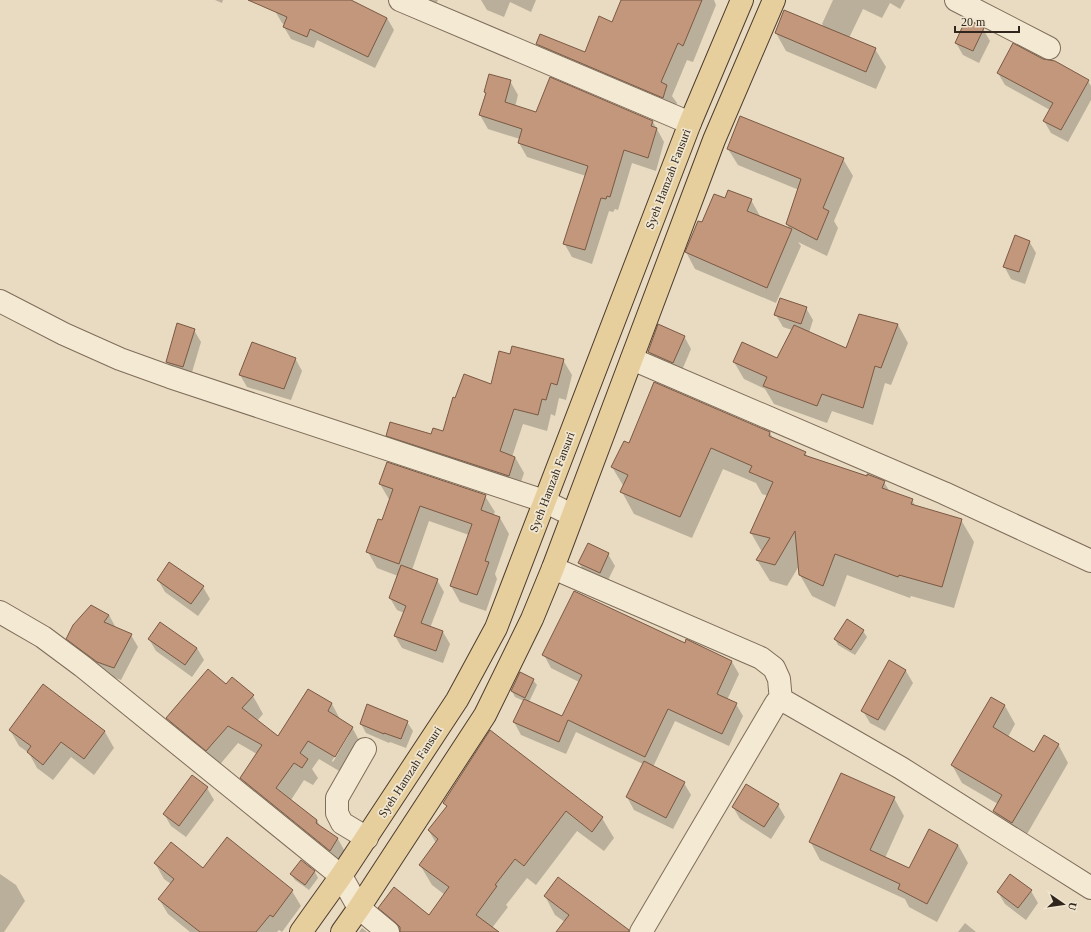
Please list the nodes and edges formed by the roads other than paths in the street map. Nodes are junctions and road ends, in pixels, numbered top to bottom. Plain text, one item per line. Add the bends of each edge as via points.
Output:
1 (400, 0) edge
2 (742, 0) edge
3 (774, 0) edge
4 (956, 0) edge
5 (1049, 48) dead end
6 (690, 123) junction
7 (0, 302) edge
8 (632, 359) junction
9 (544, 501) junction
10 (572, 515) junction
11 (1091, 561) edge
12 (553, 568) junction
13 (0, 612) edge
14 (781, 701) junction
15 (365, 749) dead end
16 (367, 838) junction
17 (341, 876) junction
18 (1091, 888) edge
19 (359, 908) junction
20 (301, 932) edge
21 (342, 932) edge
22 (388, 932) edge
23 (641, 932) edge

1 - 6 street
2 - 6 main road, Syeh Hamzah Fansuri
3 - 8 main road via 714,140
4 - 5 street
6 - 9 main road, Syeh Hamzah Fansuri
7 - 9 street via 120,359
8 - 10 main road
8 - 11 street via 944,493
9 - 10 street
9 - 16 main road, Syeh Hamzah Fansuri via 496,628 457,700
10 - 12 main road
12 - 14 street via 762,658 774,668
12 - 19 main road via 532,619 485,715
13 - 17 street via 43,637 82,666
14 - 18 street via 901,768
14 - 23 street via 776,703
15 - 16 street via 337,798 337,813 342,823
16 - 17 main road, Syeh Hamzah Fansuri
17 - 19 street
17 - 20 main road, Syeh Hamzah Fansuri
19 - 21 main road
19 - 22 street

